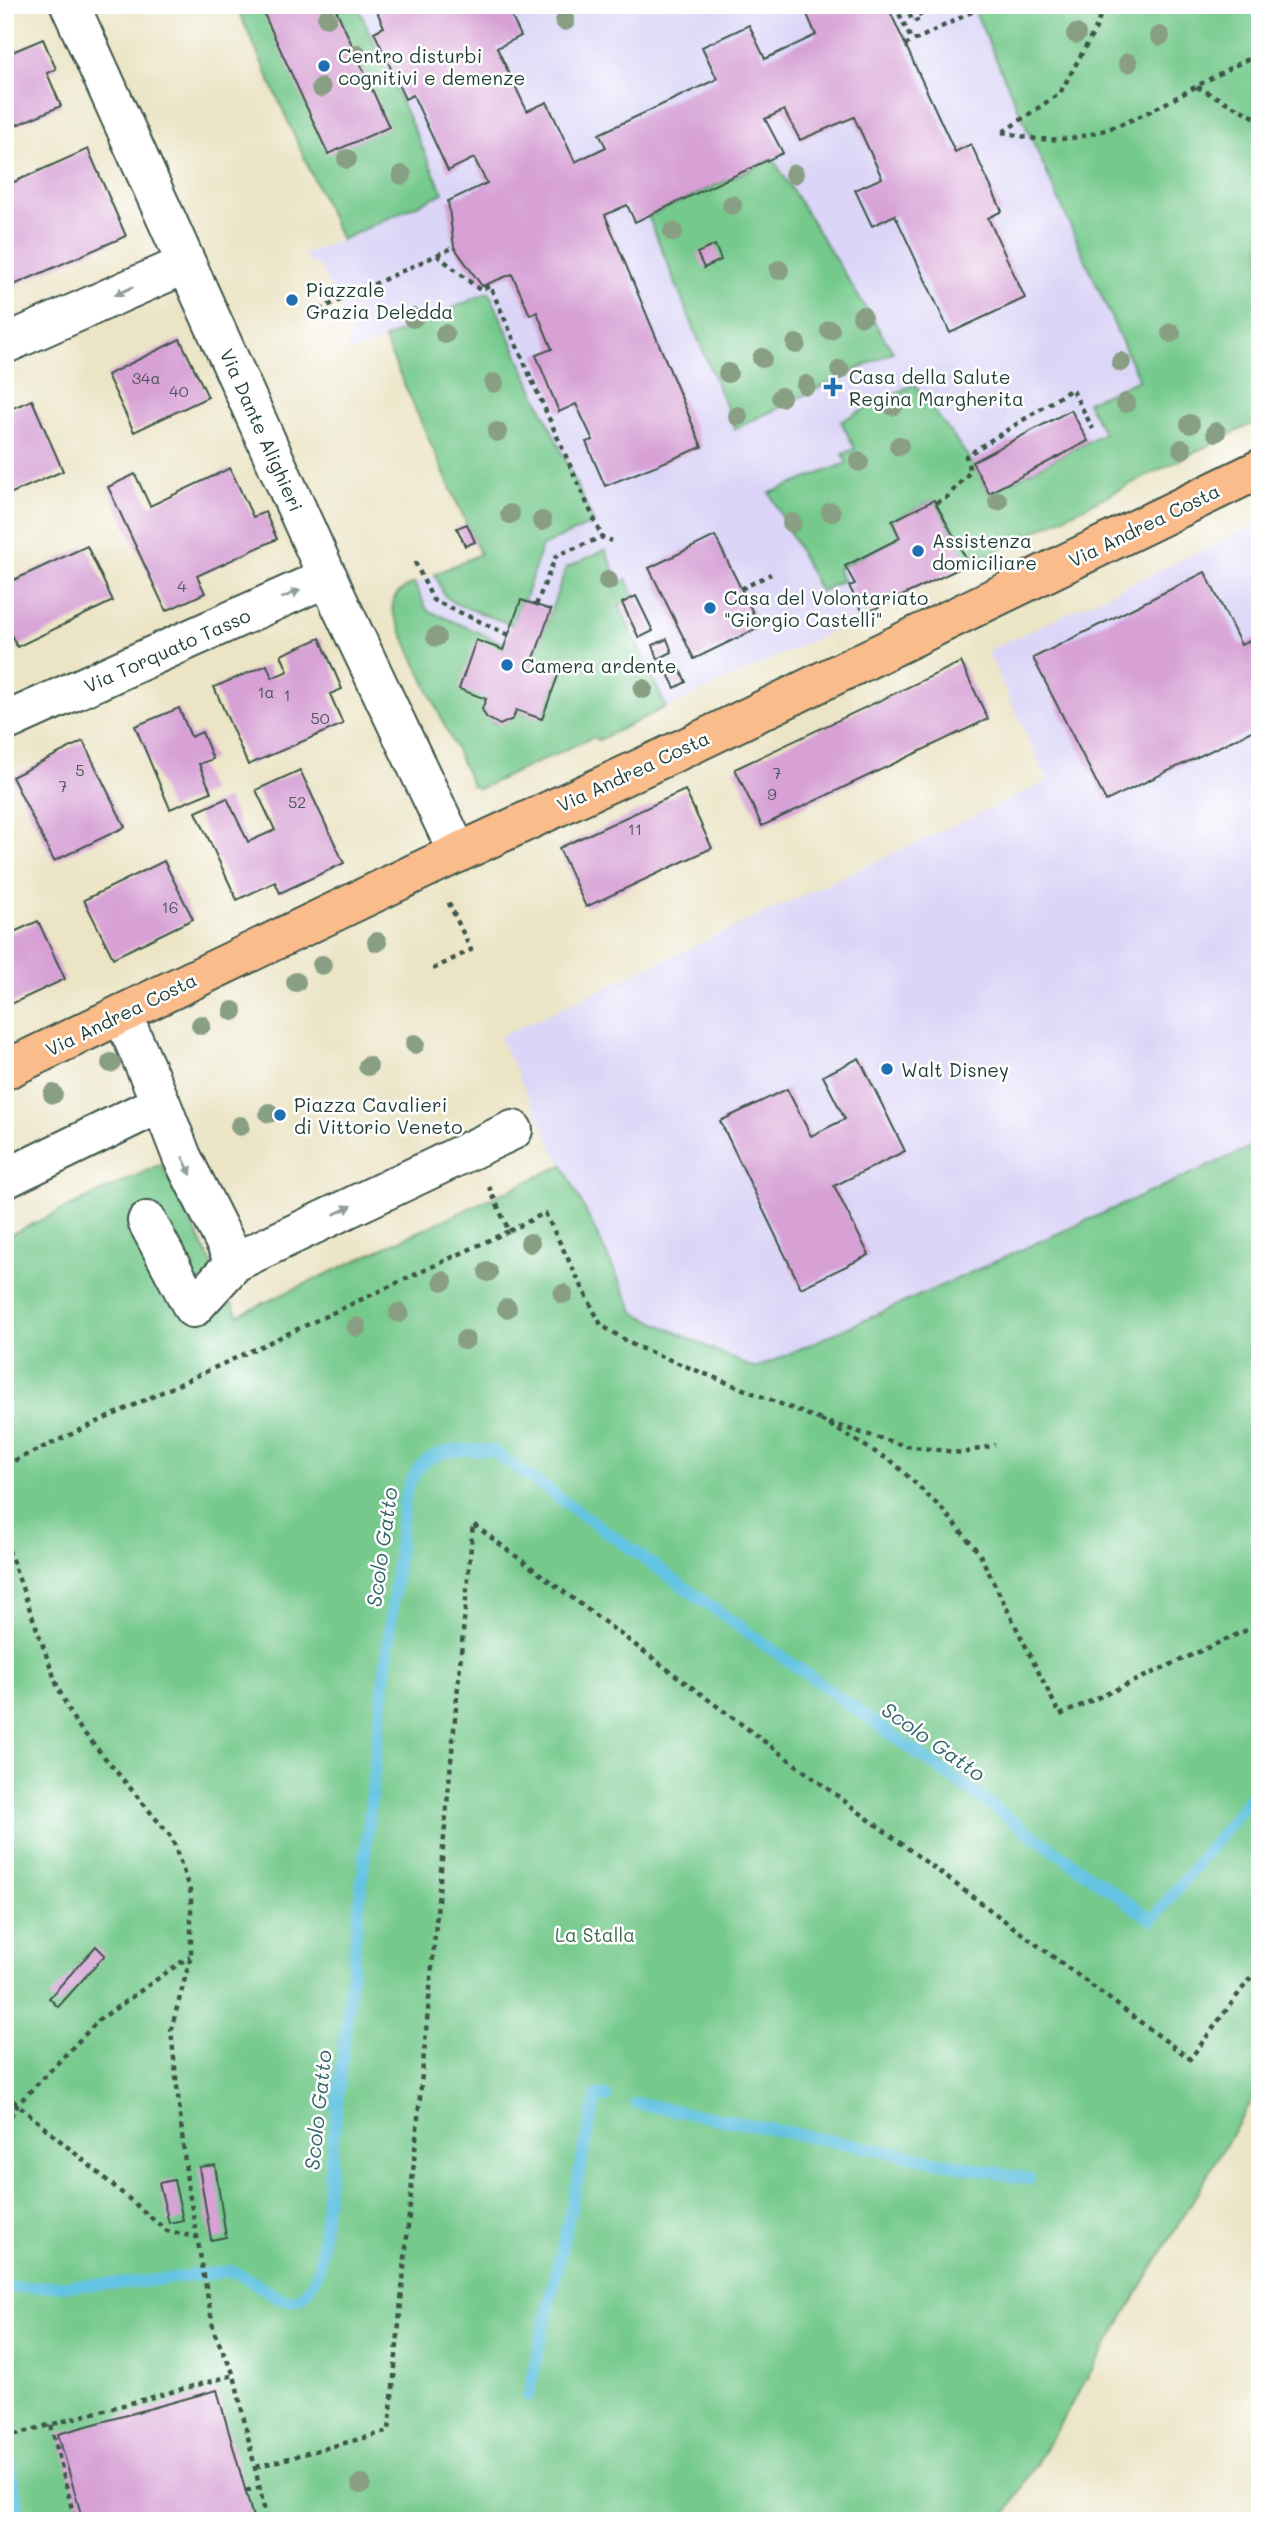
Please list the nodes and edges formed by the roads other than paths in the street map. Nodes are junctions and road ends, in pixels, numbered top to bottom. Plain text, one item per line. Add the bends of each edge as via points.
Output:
1 (76, 7) edge
2 (186, 264) junction
3 (5, 344) edge
4 (1260, 469) edge
5 (328, 577) junction
6 (5, 722) edge
7 (444, 859) junction
8 (122, 1014) junction
9 (5, 1070) edge
10 (161, 1103) junction
11 (513, 1130) dead end
12 (5, 1179) edge
13 (147, 1221) dead end
14 (234, 1262) junction

1 - 2 street, Via Dante Alighieri
2 -> 3 street
2 - 5 street, Via Dante Alighieri
4 - 7 main road, Via Andrea Costa via 695,743
6 -> 5 street, Via Torquato Tasso
5 - 7 street, Via Dante Alighieri
7 - 8 main road, Via Andrea Costa
8 - 9 main road, Via Andrea Costa
8 - 10 street
10 - 12 street
10 -> 14 street
14 -> 11 street
13 - 14 street via 193,1308

